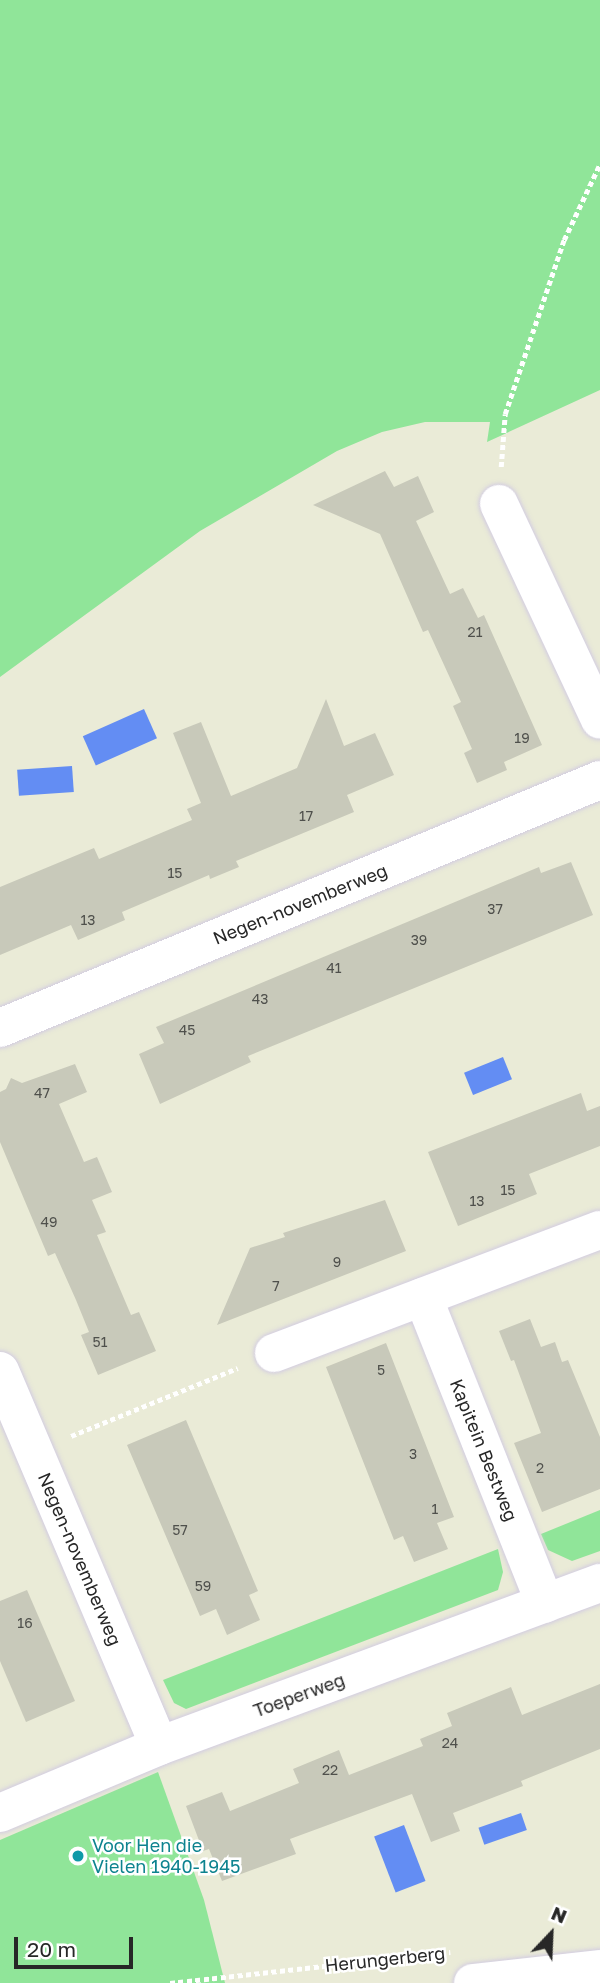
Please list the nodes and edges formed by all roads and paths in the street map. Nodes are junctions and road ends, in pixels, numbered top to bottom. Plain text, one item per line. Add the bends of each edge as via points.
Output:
1 (600, 164) edge
2 (499, 504) joint
3 (600, 720) edge
4 (600, 780) edge
5 (0, 1028) edge
6 (600, 1230) edge
7 (423, 1297) junction
8 (274, 1353) joint
9 (0, 1371) edge
10 (34, 1451) junction
11 (600, 1583) edge
12 (545, 1604) junction
13 (159, 1746) junction
14 (0, 1813) edge
15 (468, 1966) edge
16 (600, 1969) edge
17 (170, 1983) edge

1 - 2 path via 564,240 505,414
2 - 3 street
4 - 5 street, Negen-novemberweg
6 - 7 street
7 - 8 street
7 - 12 street, Kapitein Bestweg
8 - 10 path
9 - 10 street, Negen-novemberweg
10 - 13 street, Negen-novemberweg
11 - 12 street, Toeperweg
12 - 13 street, Toeperweg
13 - 14 street, Toeperweg
15 - 16 street
15 - 17 path, Herungerberg

